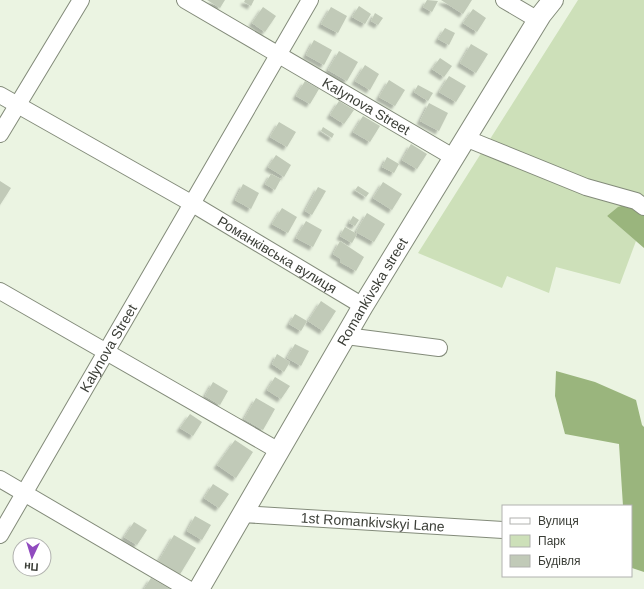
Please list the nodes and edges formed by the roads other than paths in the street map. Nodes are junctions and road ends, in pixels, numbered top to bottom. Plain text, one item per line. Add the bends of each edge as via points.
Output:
1 (81, 0) edge
2 (185, 0) edge
3 (310, 0) edge
4 (504, 0) edge
5 (553, 0) edge
6 (538, 20) junction
7 (279, 55) junction
8 (0, 95) edge
9 (17, 104) junction
10 (0, 134) edge
11 (465, 138) junction
12 (453, 157) junction
13 (191, 203) junction
14 (644, 207) edge
15 (0, 291) edge
16 (363, 306) junction
17 (346, 336) junction
18 (439, 348) dead end
19 (106, 352) junction
20 (279, 451) junction
21 (0, 479) edge
22 (24, 493) junction
23 (242, 514) junction
24 (502, 530) edge
25 (0, 535) edge
26 (188, 589) edge
27 (199, 589) edge

1 - 9 street
2 - 7 street, Kalynova Street
3 - 7 street, Kalynova Street
4 - 6 street
5 - 6 main road, Romankivska street
6 - 11 main road, Romankivska street
7 - 12 street, Kalynova Street
7 - 13 street, Kalynova Street
8 - 9 street
9 - 10 street
9 - 13 street
11 - 12 main road, Romankivska street
11 - 14 street via 586,187 636,201
12 - 16 main road, Romankivska street
13 - 16 street, Романківська вулиця
13 - 19 street, Kalynova Street
15 - 19 street
16 - 17 main road, Romankivska street
17 - 18 street
17 - 20 main road, Romankivska street
19 - 20 street
19 - 22 street, Kalynova Street
20 - 23 main road, Romankivska street
21 - 22 street
22 - 25 street, Kalynova Street
22 - 26 street
23 - 24 street, 1st Romankivskyi Lane
23 - 27 main road, Romankivska street

